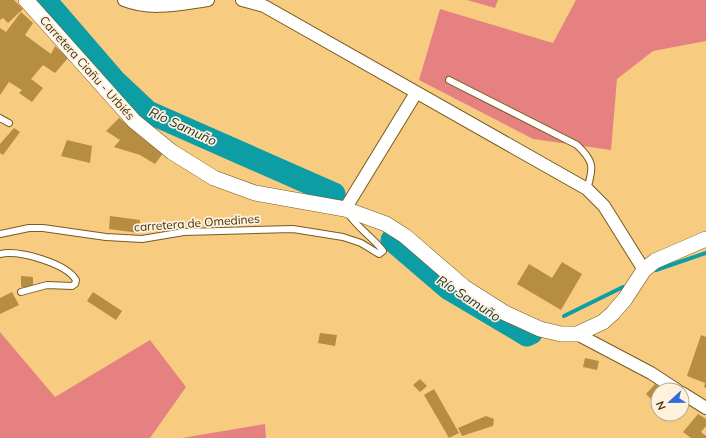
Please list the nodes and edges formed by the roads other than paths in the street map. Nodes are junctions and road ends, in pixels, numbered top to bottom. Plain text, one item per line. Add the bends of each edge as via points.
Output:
1 (26, 0) edge
2 (124, 0) edge
3 (208, 0) edge
4 (242, 0) edge
5 (449, 80) dead end
6 (416, 93) junction
7 (0, 118) edge
8 (9, 123) dead end
9 (587, 189) junction
10 (345, 209) junction
11 (0, 234) edge
12 (706, 239) edge
13 (0, 254) edge
14 (644, 270) junction
15 (21, 292) dead end
16 (577, 334) junction
17 (665, 382) edge
18 (690, 398) edge
19 (706, 408) edge

1 - 10 street, Carretera Ciañu - Urbiés via 134,121 172,152 214,178 255,193
2 - 3 street via 158,7
4 - 6 street via 264,6
5 - 9 lane via 577,145 591,161 592,171
6 - 9 street
6 - 10 street
7 - 8 lane
9 - 14 street via 604,206
10 - 11 lane, carretera de Omedines via 353,222 383,251 379,254 361,243 343,237 292,229 184,232 142,239 43,228
10 - 16 street, Carretera Ciañu - Urbiés via 386,224 399,232 464,287 505,313 540,329 561,334
12 - 14 street, Carretera Ciañu - Urbiés via 670,253
13 - 15 lane via 43,260 64,269 76,280 72,286 47,285
14 - 16 street, Carretera Ciañu - Urbiés via 614,313
16 - 17 street
18 - 19 street

